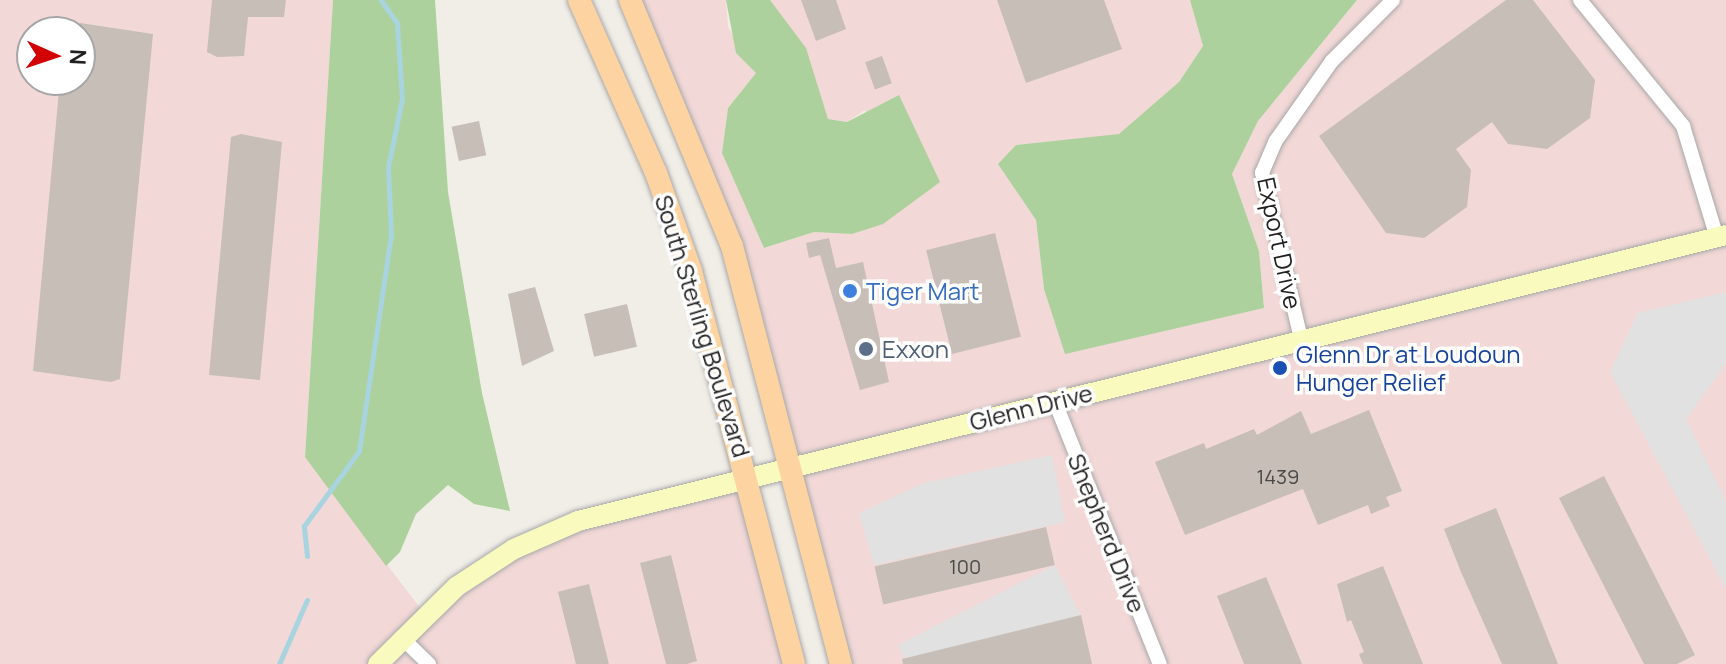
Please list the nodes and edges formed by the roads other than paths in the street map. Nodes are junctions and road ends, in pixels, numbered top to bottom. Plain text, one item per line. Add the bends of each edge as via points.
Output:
1 (579, 0) edge
2 (630, 0) edge
3 (1393, 0) edge
4 (1580, 0) edge
5 (1721, 236) edge
6 (1301, 339) junction
7 (1055, 402) junction
8 (793, 465) junction
9 (747, 476) junction
10 (401, 637) junction
11 (378, 664) edge
12 (429, 664) edge
13 (794, 664) edge
14 (841, 664) edge
15 (1160, 664) edge

1 - 9 main road, South Sterling Boulevard via 672,217
2 - 8 main road, South Sterling Boulevard via 732,246
3 - 6 street, Export Drive via 1332,61 1275,142 1262,173
4 - 5 street via 1683,126
5 - 6 street, Glenn Drive
6 - 7 street, Glenn Drive
7 - 8 street, Glenn Drive
7 - 15 street, Shepherd Drive
8 - 9 street, Glenn Drive
8 - 14 main road, South Sterling Boulevard
9 - 10 street, Glenn Drive via 545,533 456,587
9 - 13 main road, South Sterling Boulevard
10 - 11 street, Glenn Drive
10 - 12 street

